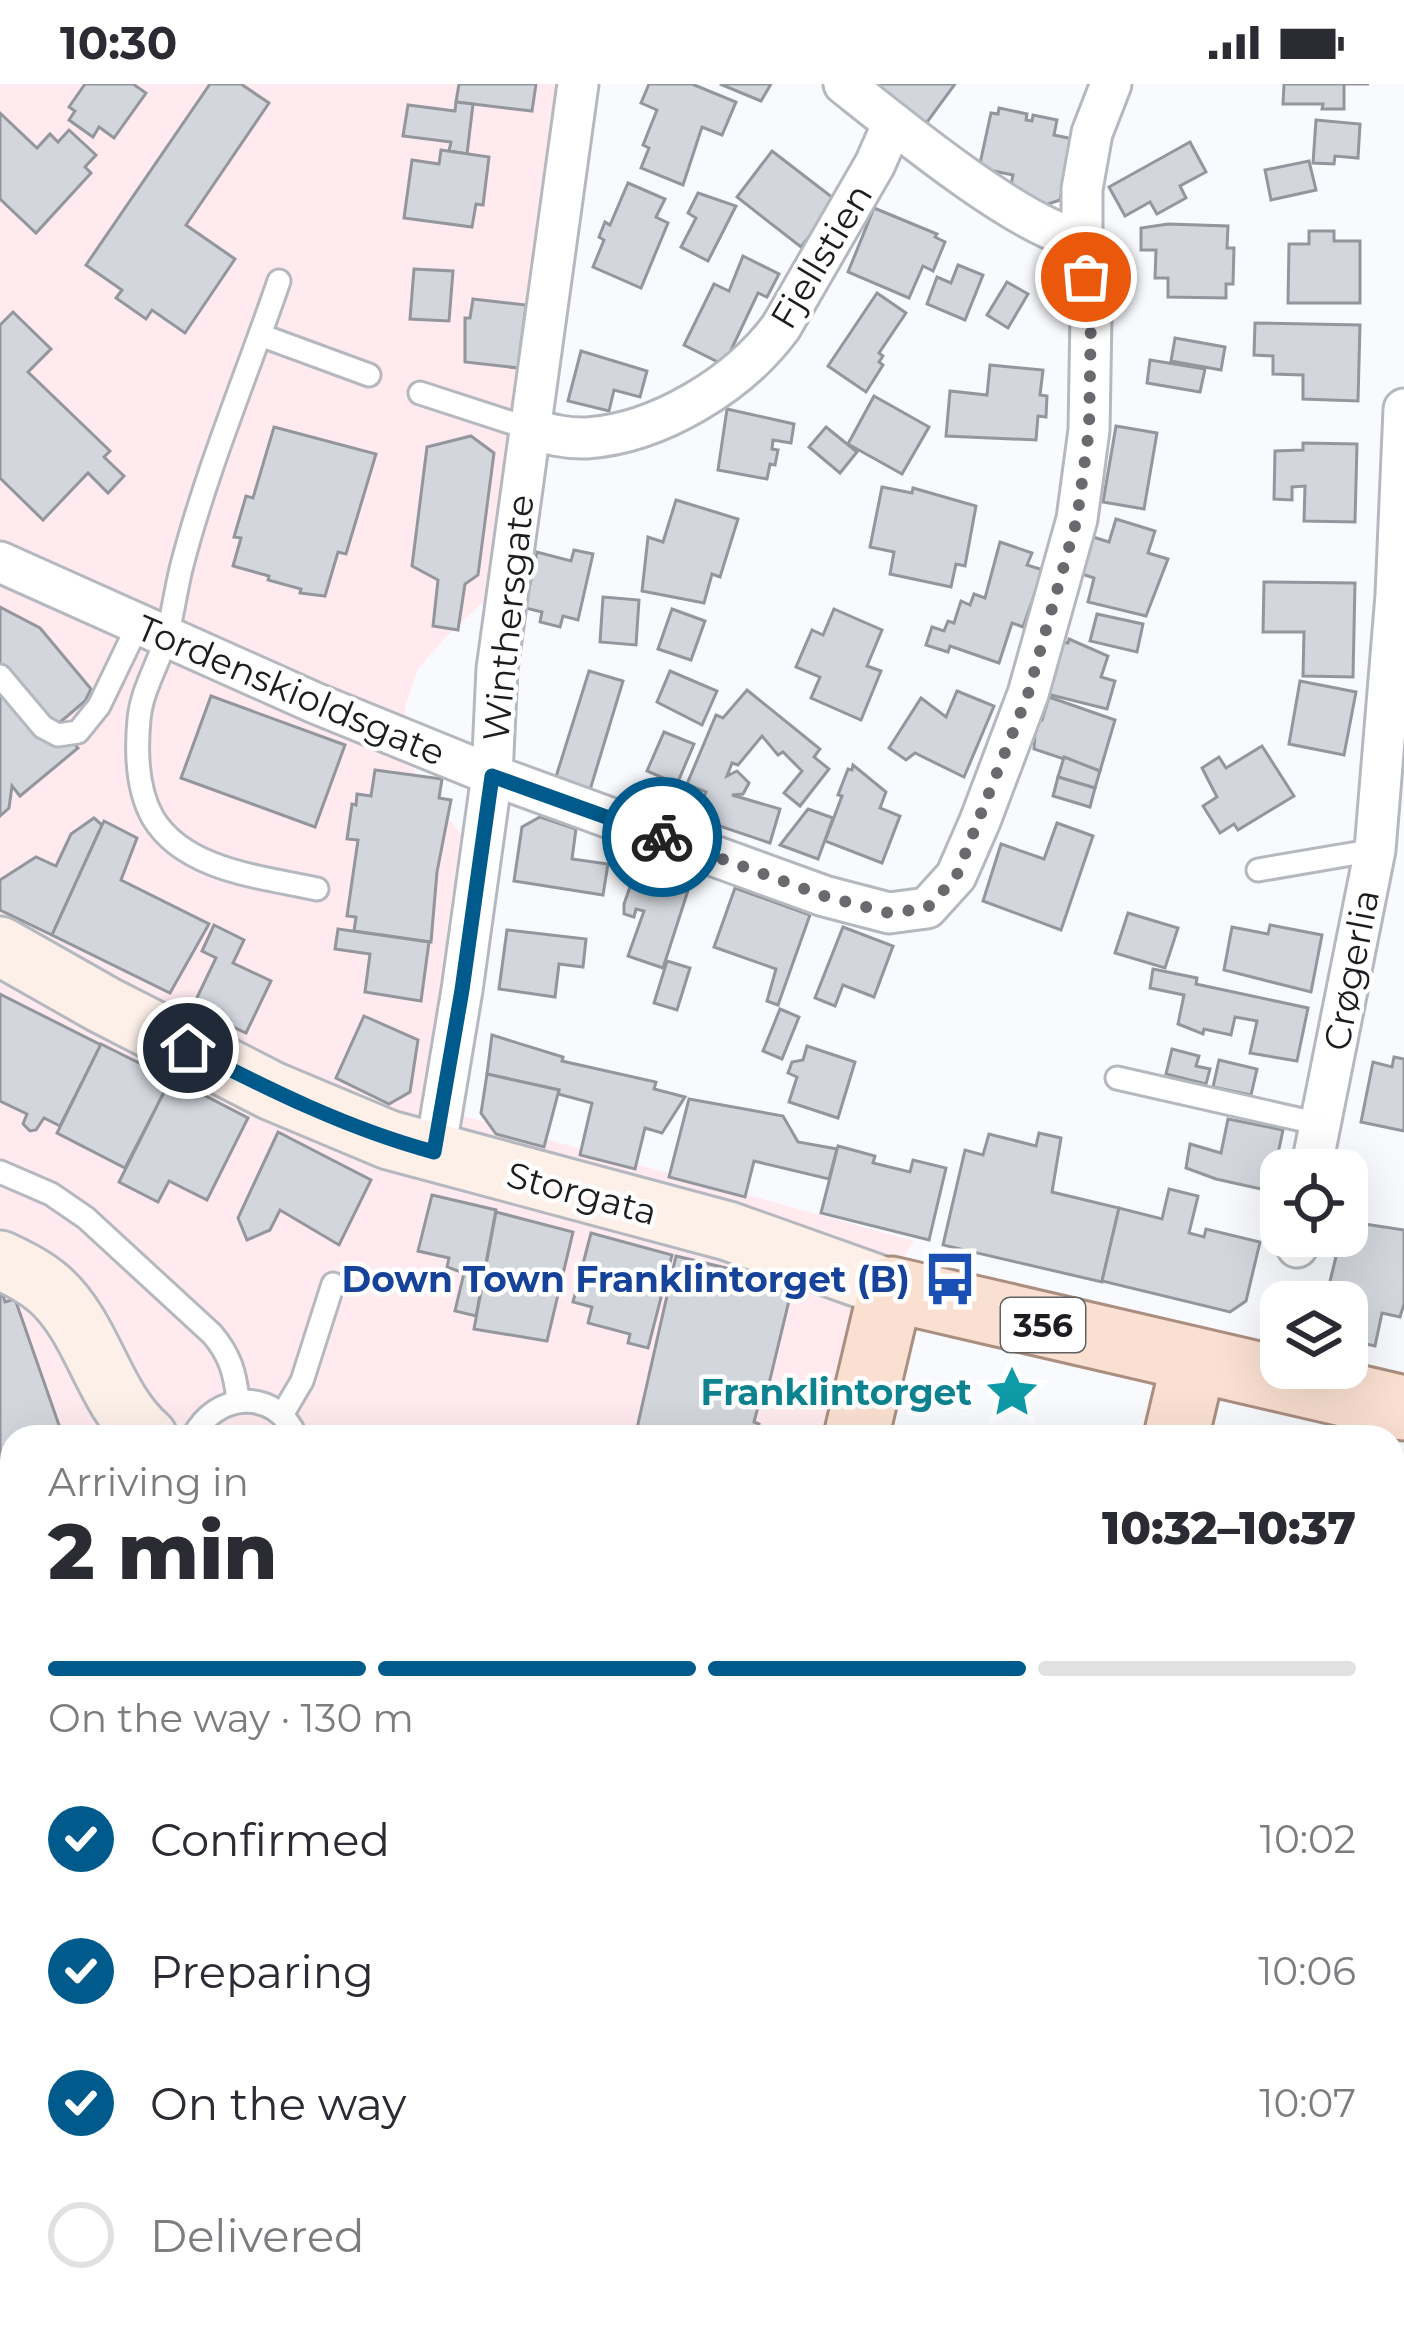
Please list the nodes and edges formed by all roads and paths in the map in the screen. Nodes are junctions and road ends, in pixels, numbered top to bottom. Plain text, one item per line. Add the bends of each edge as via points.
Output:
1 (578, 84) edge
2 (844, 84) edge
3 (1111, 84) edge
4 (893, 123) junction
5 (1082, 239) junction
6 (279, 281) dead end
7 (260, 335) junction
8 (369, 375) dead end
9 (420, 393) dead end
10 (1404, 410) edge
11 (531, 429) junction
12 (1402, 476) edge
13 (0, 562) edge
14 (152, 632) junction
15 (0, 676) edge
16 (492, 776) junction
17 (1389, 858) edge
18 (1258, 870) dead end
19 (317, 890) dead end
20 (0, 946) edge
21 (1118, 1078) dead end
22 (1320, 1124) junction
23 (1316, 1149) edge
24 (434, 1152) junction
25 (0, 1172) edge
26 (0, 1260) edge
27 (333, 1284) dead end
28 (891, 1289) junction
29 (1194, 1360) junction
30 (238, 1400) junction
31 (1404, 1408) edge
32 (282, 1415) junction
33 (137, 1425) edge
34 (199, 1425) edge
35 (288, 1425) edge
36 (859, 1425) edge
37 (1179, 1425) edge

1 - 11 street, Winthersgate
2 - 4 street
3 - 5 street via 1092,133
4 - 5 street via 1058,236
4 - 11 street, Fjellstien via 781,327 743,369 622,433 564,437
5 - 16 street, Tordenskioldsgate via 1091,315 1089,430 1077,519 1028,694 980,821 956,877 927,908 889,913 824,896
6 - 7 lane
7 - 8 lane
7 - 14 lane via 182,568
9 - 11 lane
10 - 12 street, Crøgerlia
11 - 16 street, Winthersgate via 497,669
12 - 17 street, Crøgerlia via 1387,728
13 - 14 street, Tordenskioldsgate
14 - 15 lane via 78,732 44,727
14 - 16 street, Tordenskioldsgate
14 - 19 lane via 139,765 154,820 174,842 230,870
16 - 24 street, Winthersgate
17 - 18 lane
17 - 22 street, Crøgerlia
20 - 24 street, Storgata via 272,1091
21 - 22 lane
22 - 23 street, Crøgerlia
24 - 28 street, Storgata via 728,1231
25 - 30 lane via 86,1218 212,1334 234,1370
26 - 33 street via 51,1290
27 - 32 lane via 302,1381
28 - 29 main road, Storgata / 356
28 - 36 main road
29 - 31 main road, 356
29 - 37 main road
30 - 32 lane
30 - 34 lane
32 - 35 lane

